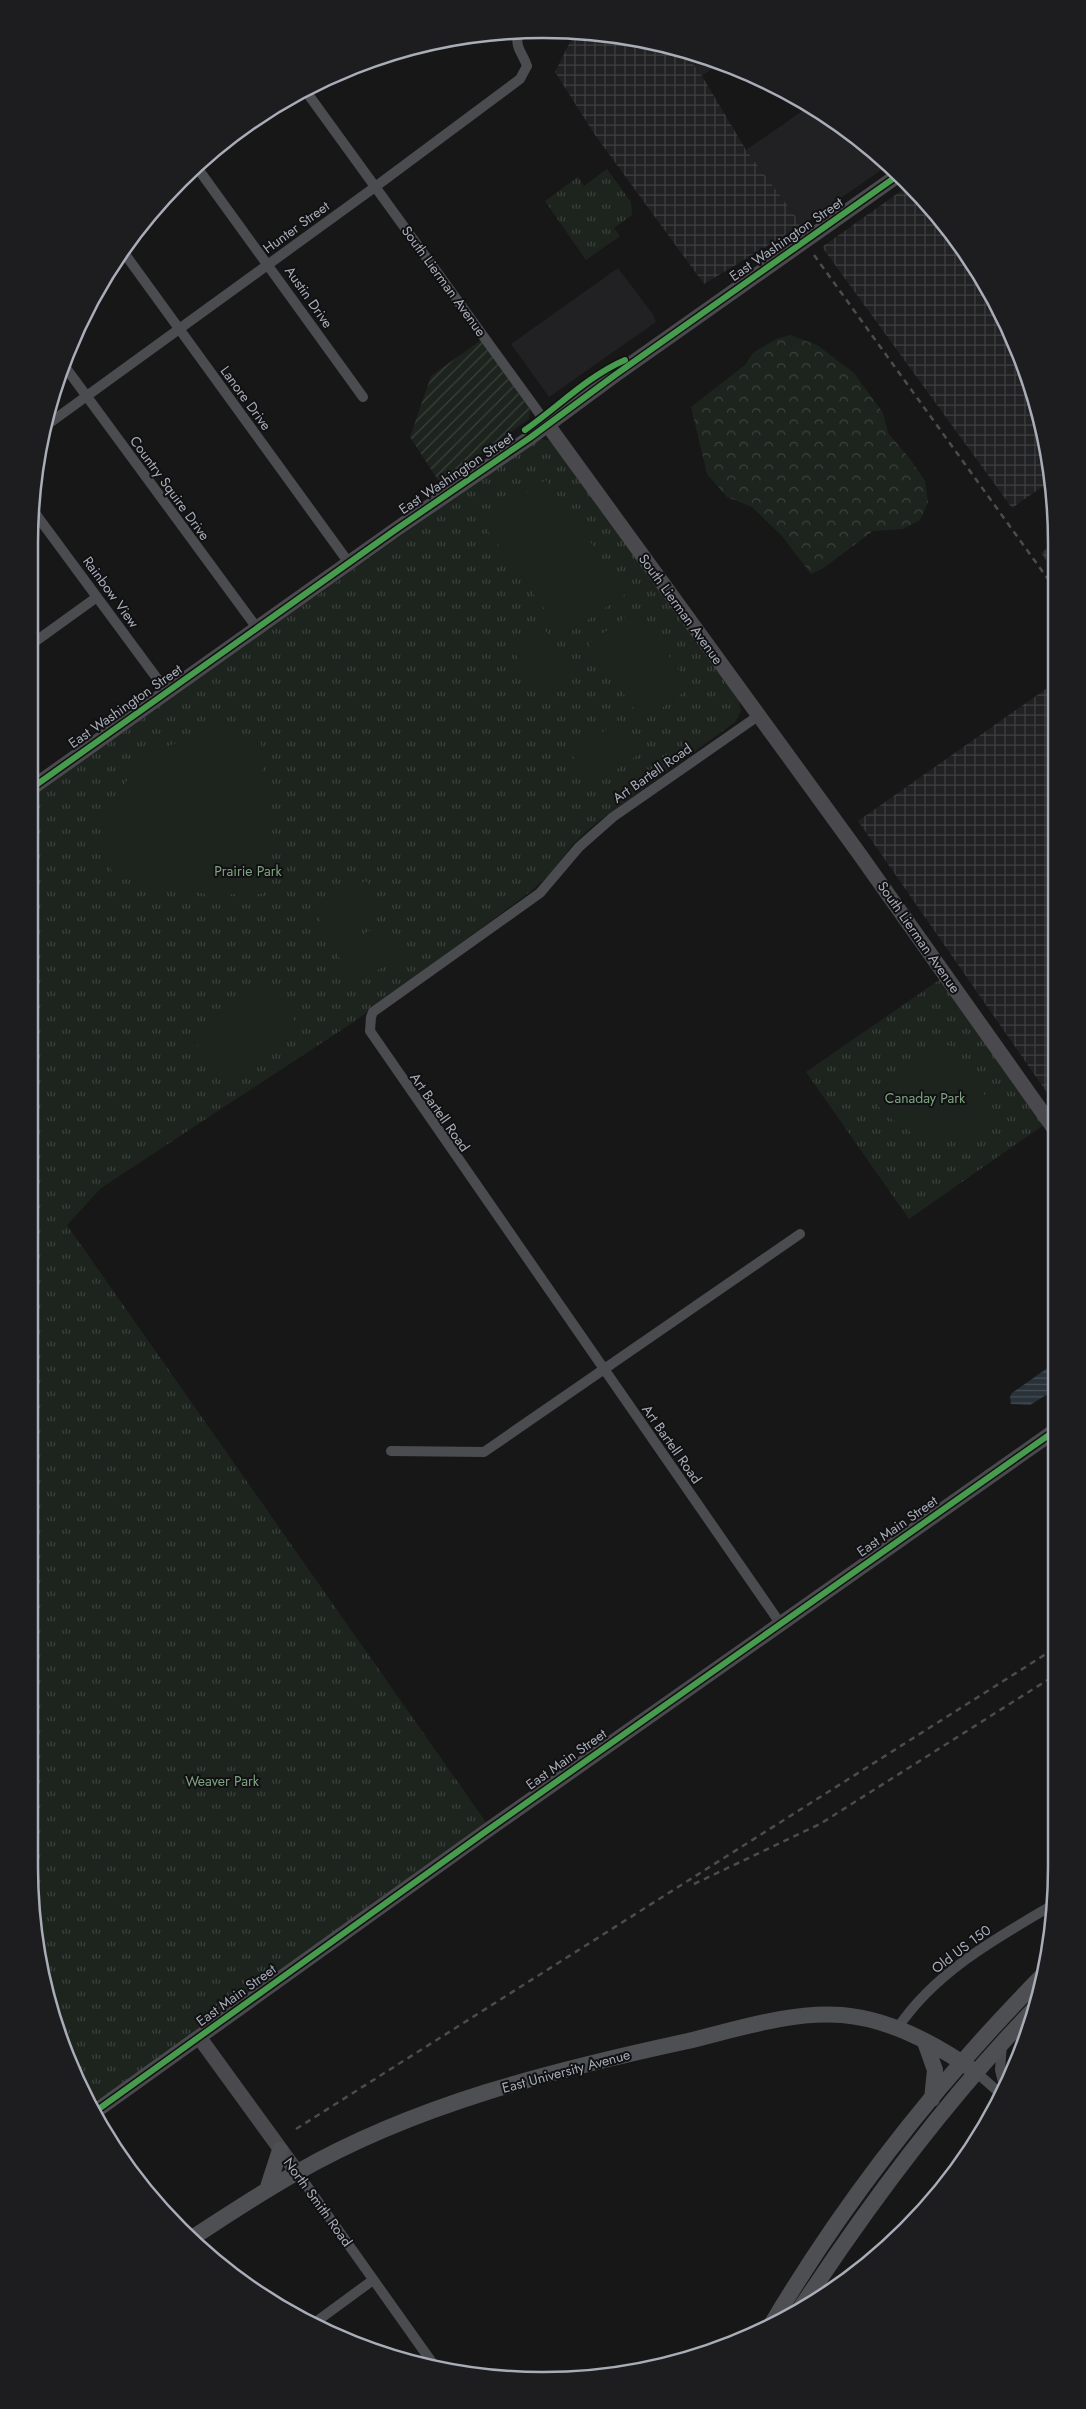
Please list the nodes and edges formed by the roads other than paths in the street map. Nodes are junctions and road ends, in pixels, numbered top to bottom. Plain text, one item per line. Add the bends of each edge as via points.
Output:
1 (516, 39) edge
2 (309, 95) edge
3 (201, 172) edge
4 (889, 175) edge
5 (893, 179) edge
6 (375, 187) junction
7 (127, 257) edge
8 (269, 264) junction
9 (179, 328) junction
10 (68, 371) edge
11 (86, 395) junction
12 (363, 397) dead end
13 (53, 420) edge
14 (544, 420) junction
15 (39, 518) edge
16 (347, 561) junction
17 (97, 598) junction
18 (255, 626) junction
19 (38, 640) edge
20 (165, 689) junction
21 (758, 716) junction
22 (38, 776) edge
23 (38, 783) edge
24 (1048, 1120) edge
25 (800, 1234) dead end
26 (603, 1370) junction
27 (1048, 1436) edge
28 (391, 1452) dead end
29 (780, 1623) junction
30 (1046, 1909) edge
31 (1034, 1985) edge
32 (1024, 2019) edge
33 (897, 2029) junction
34 (199, 2037) junction
35 (925, 2042) junction
36 (1002, 2044) junction
37 (962, 2062) junction
38 (977, 2073) junction
39 (1002, 2077) edge
40 (996, 2090) edge
41 (932, 2099) junction
42 (99, 2108) edge
43 (280, 2150) junction
44 (296, 2172) junction
45 (267, 2190) junction
46 (198, 2234) edge
47 (373, 2280) junction
48 (809, 2296) edge
49 (778, 2313) edge
50 (320, 2319) edge
51 (429, 2358) edge

1 - 6 street, Hunter Street via 518,51 527,66 520,79
2 - 6 street, South Lierman Avenue
3 - 8 street, Austin Drive
4 - 14 main road, East Washington Street
5 - 14 main road, East Washington Street
6 - 8 street, Hunter Street
6 - 14 street, South Lierman Avenue
7 - 9 street, Lanore Drive
8 - 9 street, Hunter Street
8 - 12 street, Austin Drive
9 - 11 street, Hunter Street
9 - 16 street, Lanore Drive
10 - 11 street, Country Squire Drive
11 - 13 street, Hunter Street
11 - 18 street, Country Squire Drive
14 - 16 main road, East Washington Street
14 - 21 main road, South Lierman Avenue
15 - 17 street, Rainbow View
16 - 18 main road, East Washington Street
17 - 19 street
17 - 20 street, Rainbow View
18 - 20 main road, East Washington Street
20 - 22 main road, East Washington Street
20 - 23 main road, East Washington Street
21 - 24 main road, South Lierman Avenue
21 - 26 street, Art Bartell Road via 613,817 579,847 540,893 386,1002 370,1017 370,1031 375,1042
25 - 26 street
26 - 28 street via 484,1452
26 - 29 street, Art Bartell Road
27 - 29 main road, East Main Street
29 - 34 main road, East Main Street
30 - 33 street, Old US 150 via 958,1966 914,2004
31 - 37 main road
32 - 36 main road
33 - 35 main road, East University Avenue
33 - 44 main road, East University Avenue via 862,2018 815,2015 781,2019 654,2048 458,2101 370,2136
34 - 42 main road, East Main Street
34 - 43 main road, North Smith Road
35 - 37 main road, East University Avenue
35 - 41 main road via 935,2070
36 - 38 main road
36 - 39 street
37 - 38 main road, East University Avenue
37 - 41 main road
38 - 40 street
38 - 48 main road via 893,2175
41 - 49 main road via 858,2194
43 - 44 main road, North Smith Road
43 - 45 main road
44 - 45 main road, East University Avenue
44 - 47 street, North Smith Road
45 - 46 main road, East University Avenue
47 - 50 street
47 - 51 street, North Smith Road

